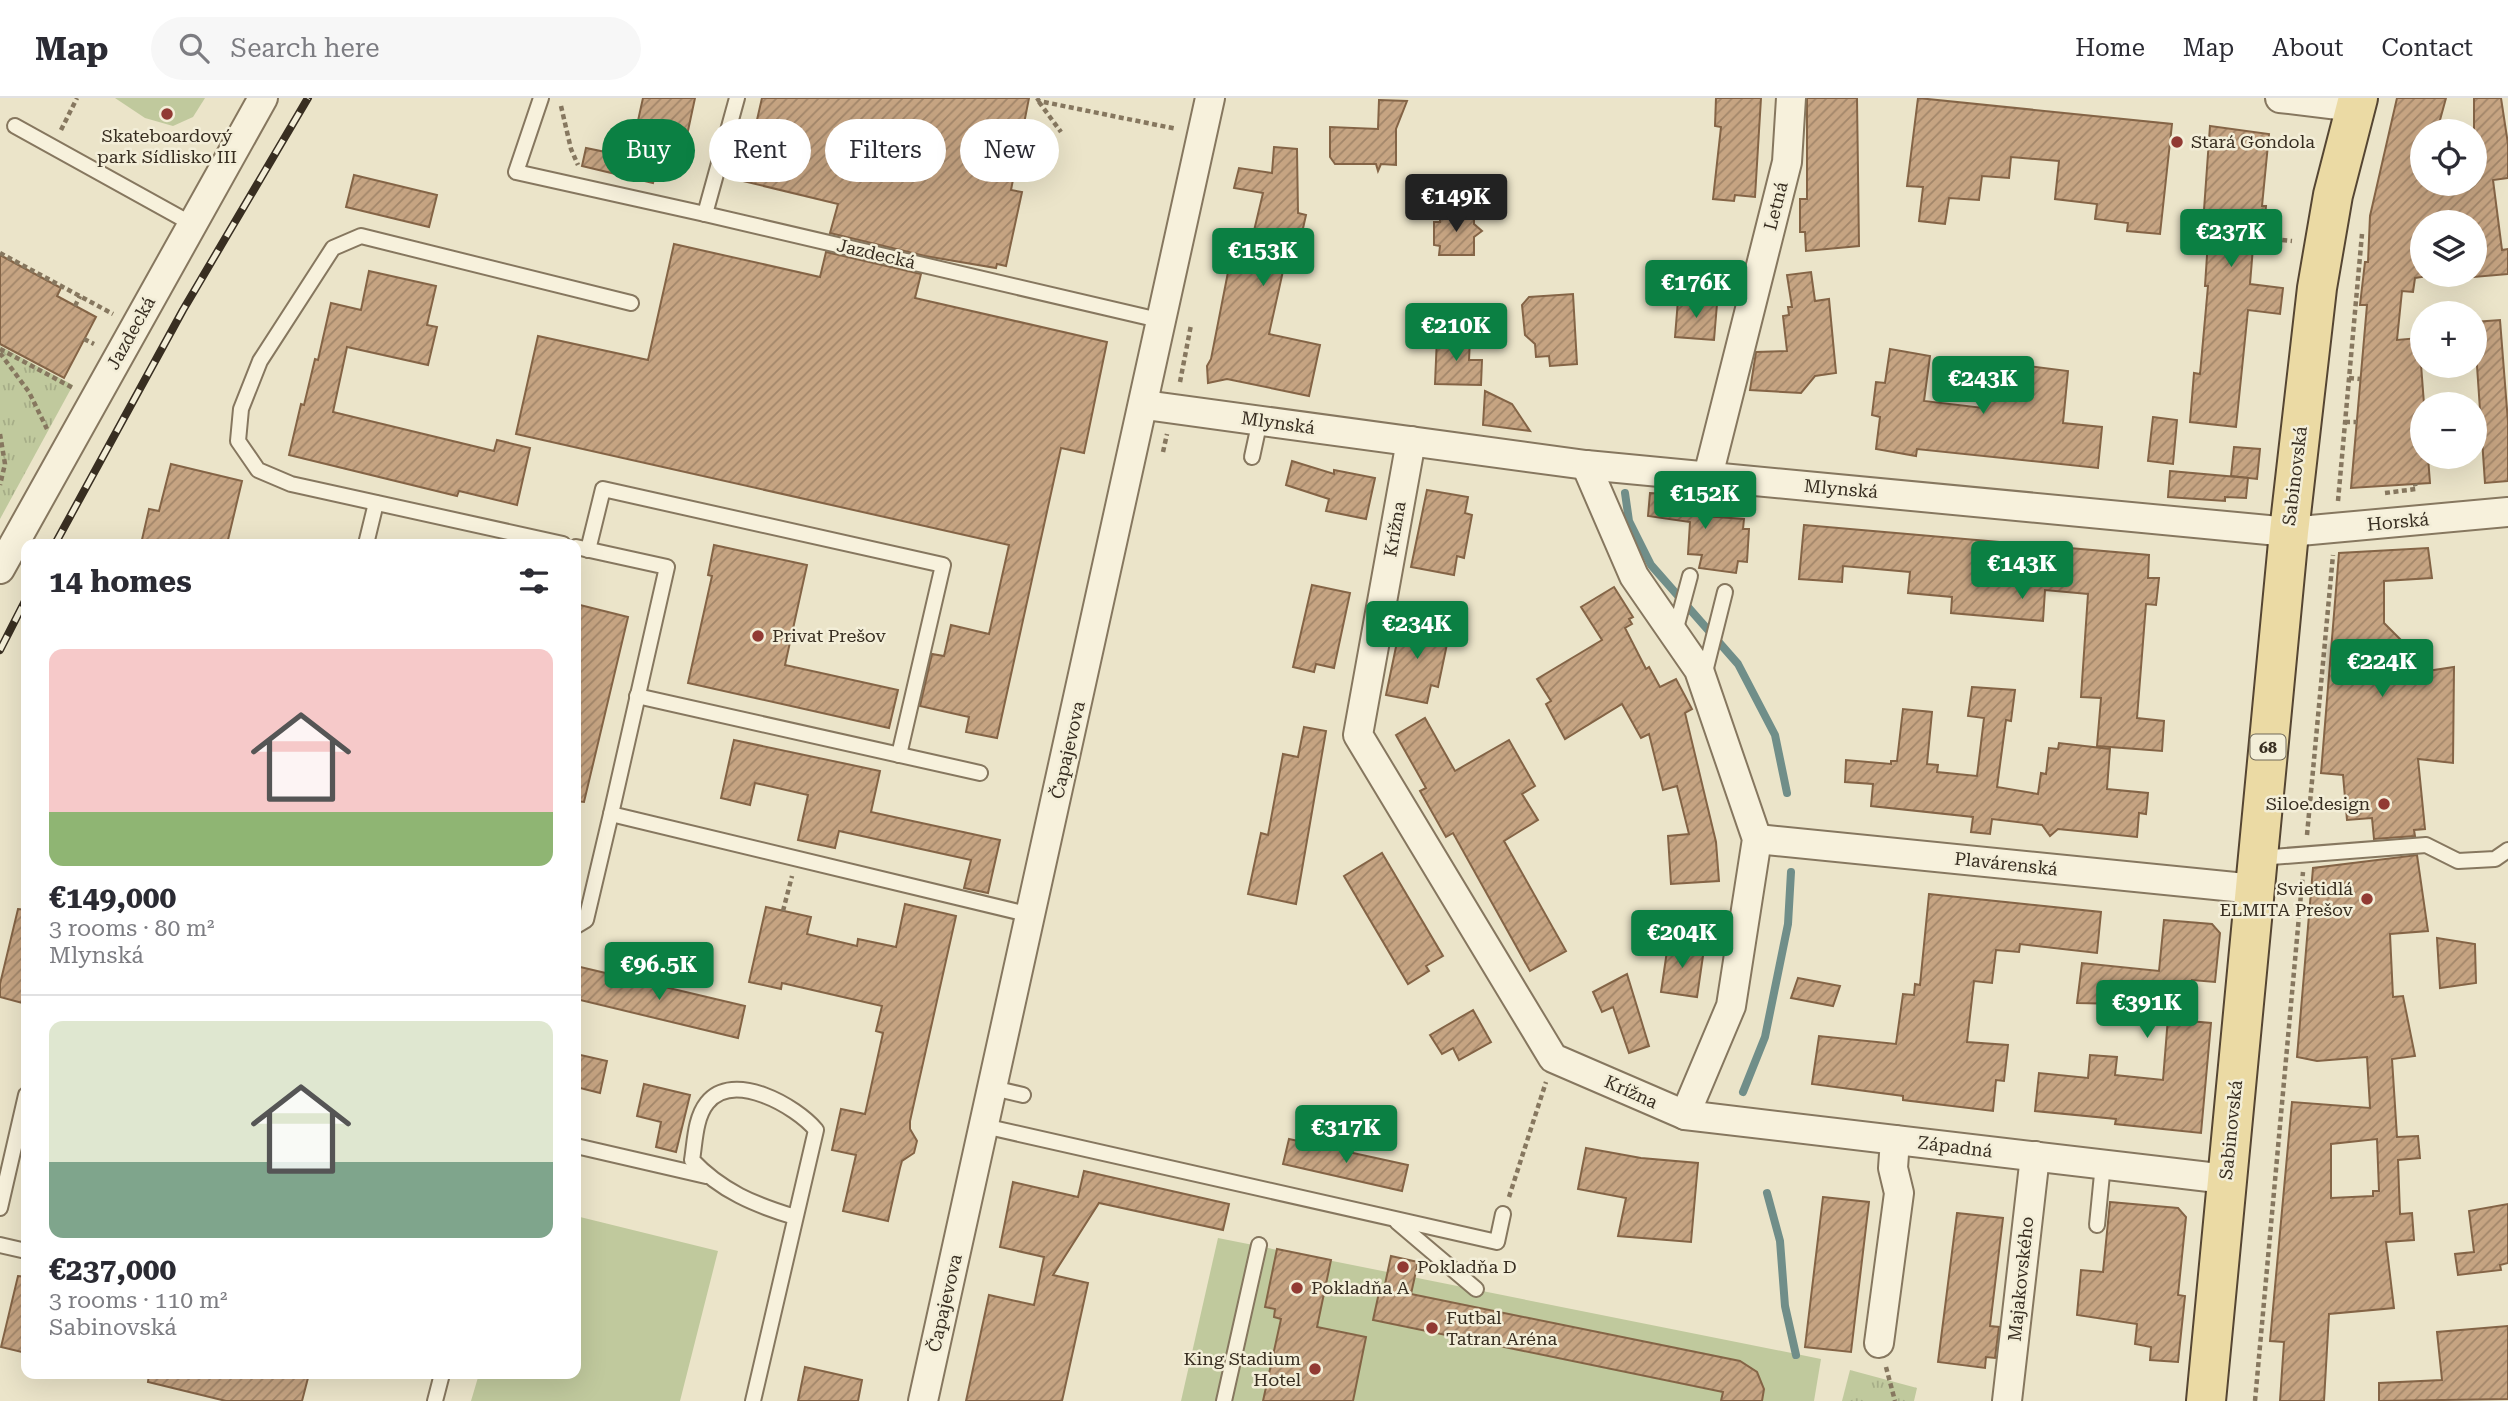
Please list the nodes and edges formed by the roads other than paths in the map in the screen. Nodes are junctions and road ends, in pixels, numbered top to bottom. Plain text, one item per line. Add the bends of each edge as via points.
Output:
1 (263, 98) edge
2 (541, 98) edge
3 (737, 98) edge
4 (1210, 98) edge
5 (1791, 98) edge
6 (2280, 98) edge
7 (2356, 102) edge
8 (15, 126) dead end
9 (705, 214) junction
10 (192, 224) junction
11 (631, 303) dead end
12 (1163, 321) junction
13 (1145, 405) junction
14 (1260, 420) junction
15 (1411, 441) junction
16 (1252, 457) dead end
17 (1586, 465) junction
18 (1709, 476) junction
19 (376, 503) junction
20 (2508, 512) edge
21 (2289, 532) junction
22 (367, 539) edge
23 (540, 539) edge
24 (582, 548) edge
25 (0, 569) edge
26 (1689, 582) dead end
27 (1725, 592) dead end
28 (1676, 625) junction
29 (1703, 681) junction
30 (638, 696) junction
31 (900, 755) junction
32 (981, 773) dead end
33 (611, 814) junction
34 (1757, 839) junction
35 (2508, 850) edge
36 (2256, 874) junction
37 (1031, 915) junction
38 (581, 923) edge
39 (993, 1088) junction
40 (1023, 1095) dead end
41 (1685, 1115) junction
42 (21, 1117) edge
43 (984, 1126) junction
44 (1895, 1140) junction
45 (581, 1147) edge
46 (2035, 1156) junction
47 (2103, 1164) junction
48 (706, 1176) junction
49 (2226, 1179) junction
50 (0, 1208) edge
51 (1503, 1214) road end
52 (795, 1217) junction
53 (1395, 1219) junction
54 (2097, 1225) dead end
55 (0, 1245) edge
56 (1259, 1245) dead end
57 (21, 1250) edge
58 (1476, 1289) dead end
59 (1879, 1343) road end
60 (441, 1379) edge
61 (435, 1401) edge
62 (752, 1401) edge
63 (923, 1401) edge
64 (1224, 1401) edge
65 (2007, 1401) edge
66 (2206, 1401) edge

1 - 10 street, Jazdecká
2 - 9 lane, Jazdecká via 516,172
3 - 9 lane
4 - 12 street, Čapajevova
5 - 18 street, Letná via 1787,162
6 - 7 street
7 - 21 main road, Sabinovská / 68 via 2317,288
8 - 10 lane
9 - 12 lane, Jazdecká
10 - 25 street, Jazdecká
11 - 19 lane via 361,236 333,248 260,361 241,409 238,441 258,470 291,484
12 - 13 street, Čapajevova
13 - 14 street, Mlynská
13 - 37 street, Čapajevova
14 - 15 street, Mlynská
14 - 16 lane
15 - 17 street, Mlynská
15 - 41 street, Krížna via 1358,736 1553,1058
17 - 18 street, Mlynská
17 - 28 street via 1634,576
18 - 21 street, Mlynská
19 - 22 lane
19 - 23 lane
20 - 21 street, Horská
21 - 36 main road, Sabinovská / 68
24 - 30 lane via 667,567
24 - 31 lane via 603,489 943,565
26 - 28 lane
27 - 29 lane
28 - 29 street
29 - 34 street
30 - 31 lane
30 - 33 lane
31 - 32 lane
33 - 37 lane
33 - 38 lane via 586,920
34 - 36 street, Plavárenská
34 - 41 street via 1731,1006
35 - 36 lane via 2494,859 2458,861 2426,845 2305,855
36 - 49 main road, Sabinovská / 68
37 - 39 street, Čapajevova
39 - 40 lane
39 - 43 street, Čapajevova
41 - 44 street, Západná
42 - 50 lane
43 - 53 lane
43 - 63 street, Čapajevova
44 - 46 street, Západná
44 - 59 street via 1892,1168 1899,1194
45 - 48 lane
46 - 47 street, Západná
46 - 65 street, Majakovského
47 - 49 street, Západná
47 - 54 lane
48 - 52 lane via 741,1198
48 - 52 lane via 692,1160 705,1105 717,1093 762,1094 803,1115 816,1130
49 - 66 main road, Sabinovská / 68
51 - 53 lane via 1497,1242
52 - 62 lane
53 - 58 lane
55 - 57 lane
56 - 64 lane
60 - 61 lane

